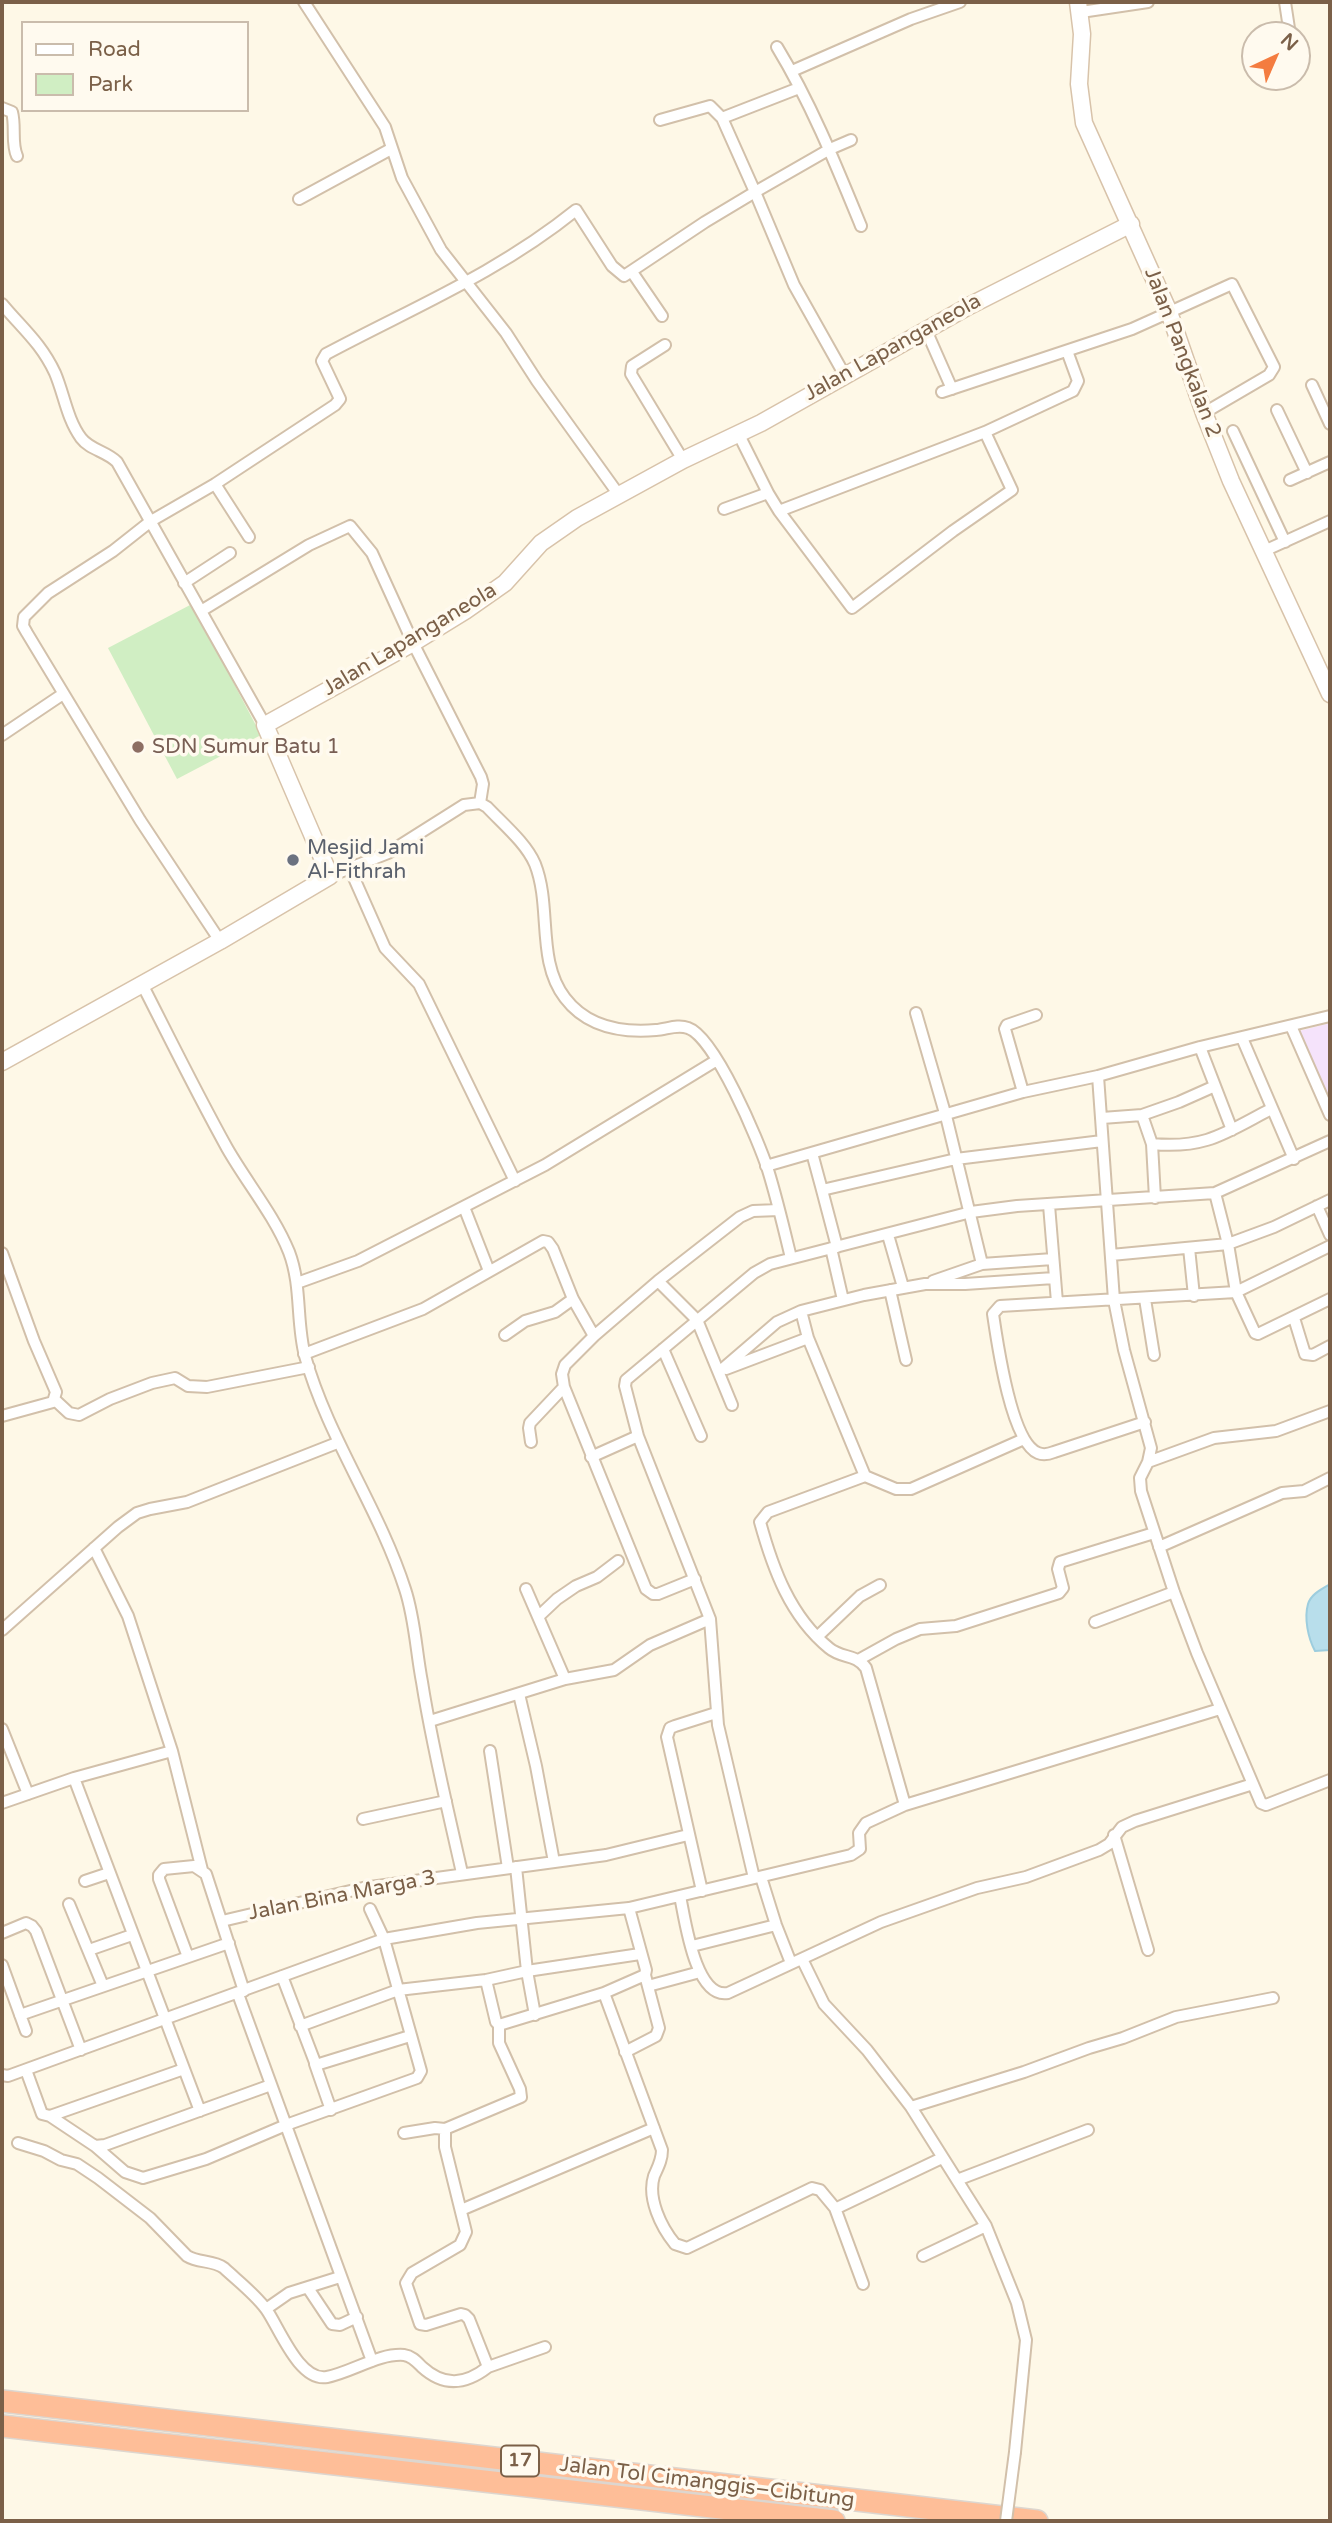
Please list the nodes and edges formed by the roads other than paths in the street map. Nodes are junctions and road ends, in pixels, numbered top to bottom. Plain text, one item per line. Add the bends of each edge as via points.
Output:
1 (304, 2) edge
2 (960, 2) edge
3 (1148, 2) edge
4 (1285, 2) edge
5 (1080, 7) edge
6 (1288, 21) edge
7 (777, 47) dead end
8 (792, 71) junction
9 (799, 88) junction
10 (2, 108) edge
11 (722, 118) junction
12 (660, 120) dead end
13 (851, 141) dead end
14 (391, 149) junction
15 (830, 149) junction
16 (17, 156) dead end
17 (755, 192) junction
18 (299, 199) dead end
19 (1131, 224) junction
20 (861, 226) dead end
21 (632, 272) junction
22 (466, 282) junction
23 (2, 304) edge
24 (1169, 312) junction
25 (662, 316) dead end
26 (926, 330) junction
27 (665, 345) dead end
28 (1067, 351) junction
29 (844, 374) junction
30 (1312, 385) dead end
31 (1277, 410) dead end
32 (1204, 413) junction
33 (1330, 424) edge
34 (1233, 431) dead end
35 (985, 432) junction
36 (738, 433) junction
37 (682, 460) junction
38 (1330, 462) edge
39 (1307, 473) junction
40 (1290, 480) dead end
41 (215, 484) junction
42 (768, 492) junction
43 (619, 495) junction
44 (724, 509) dead end
45 (779, 511) junction
46 (151, 521) junction
47 (1330, 521) edge
48 (249, 537) dead end
49 (1285, 541) junction
50 (1264, 551) junction
51 (230, 553) dead end
52 (184, 583) junction
53 (201, 611) junction
54 (413, 643) junction
55 (63, 694) junction
56 (1330, 694) edge
57 (265, 725) junction
58 (2, 735) edge
59 (480, 803) junction
60 (350, 869) junction
61 (330, 876) junction
62 (220, 941) junction
63 (142, 984) junction
64 (916, 1013) dead end
65 (1036, 1015) dead end
66 (1330, 1016) edge
67 (1291, 1026) junction
68 (1242, 1038) junction
69 (1200, 1047) junction
70 (717, 1060) junction
71 (2, 1062) edge
72 (1098, 1076) junction
73 (1215, 1086) junction
74 (1023, 1093) junction
75 (1271, 1109) junction
76 (946, 1115) junction
77 (1142, 1115) junction
78 (1330, 1115) edge
79 (1102, 1118) junction
80 (1232, 1130) junction
81 (1102, 1141) junction
82 (1330, 1141) edge
83 (1152, 1144) junction
84 (812, 1153) junction
85 (956, 1159) junction
86 (1294, 1159) junction
87 (766, 1166) junction
88 (515, 1181) junction
89 (822, 1190) junction
90 (1215, 1194) junction
91 (1155, 1198) junction
92 (1330, 1199) edge
93 (1106, 1201) junction
94 (1049, 1205) junction
95 (1317, 1206) junction
96 (464, 1207) junction
97 (779, 1210) junction
98 (971, 1212) junction
99 (888, 1235) junction
100 (1330, 1235) edge
101 (1228, 1244) junction
102 (1330, 1246) edge
103 (834, 1248) junction
104 (1188, 1248) junction
105 (2, 1253) edge
106 (1111, 1255) junction
107 (791, 1258) junction
108 (1053, 1259) junction
109 (982, 1264) junction
110 (489, 1271) junction
111 (1054, 1278) junction
112 (658, 1281) junction
113 (297, 1283) junction
114 (925, 1284) junction
115 (902, 1287) junction
116 (890, 1290) junction
117 (1236, 1292) junction
118 (1194, 1296) junction
119 (573, 1299) junction
120 (1145, 1299) junction
121 (1330, 1299) edge
122 (844, 1300) junction
123 (1114, 1300) junction
124 (1056, 1302) junction
125 (801, 1311) junction
126 (1294, 1318) junction
127 (697, 1320) junction
128 (505, 1335) dead end
129 (594, 1336) junction
130 (808, 1338) junction
131 (1330, 1346) edge
132 (663, 1349) junction
133 (304, 1354) junction
134 (1154, 1355) dead end
135 (906, 1360) dead end
136 (309, 1367) junction
137 (720, 1371) junction
138 (564, 1387) junction
139 (55, 1400) junction
140 (732, 1405) dead end
141 (1330, 1411) edge
142 (2, 1416) edge
143 (1145, 1422) junction
144 (638, 1436) junction
145 (701, 1436) dead end
146 (1024, 1439) junction
147 (531, 1442) dead end
148 (337, 1443) junction
149 (591, 1457) junction
150 (1148, 1461) junction
151 (865, 1476) junction
152 (1330, 1478) edge
153 (1154, 1533) junction
154 (1159, 1547) junction
155 (94, 1548) junction
156 (618, 1561) dead end
157 (695, 1579) junction
158 (880, 1585) dead end
159 (526, 1589) dead end
160 (1174, 1592) junction
161 (539, 1616) junction
162 (710, 1619) junction
163 (1095, 1622) dead end
164 (2, 1630) edge
165 (817, 1637) junction
166 (860, 1660) junction
167 (565, 1679) junction
168 (519, 1694) junction
169 (1220, 1709) junction
170 (716, 1713) junction
171 (430, 1721) junction
172 (2, 1729) edge
173 (172, 1751) junction
174 (490, 1751) dead end
175 (74, 1778) junction
176 (1330, 1780) edge
177 (1252, 1784) junction
178 (28, 1794) junction
179 (446, 1801) junction
180 (2, 1803) edge
181 (905, 1805) junction
182 (363, 1819) dead end
183 (688, 1835) junction
184 (1114, 1835) junction
185 (554, 1863) junction
186 (512, 1867) junction
187 (202, 1870) junction
188 (109, 1873) junction
189 (462, 1873) junction
190 (757, 1877) junction
191 (85, 1881) dead end
192 (702, 1891) junction
193 (680, 1896) junction
194 (69, 1904) dead end
195 (629, 1908) junction
196 (370, 1909) dead end
197 (522, 1919) junction
198 (222, 1921) junction
199 (776, 1925) junction
200 (2, 1933) edge
201 (132, 1935) junction
202 (384, 1939) junction
203 (229, 1943) junction
204 (692, 1946) junction
205 (89, 1950) junction
206 (1148, 1950) dead end
207 (640, 1954) junction
208 (188, 1957) junction
209 (796, 1961) junction
210 (2, 1965) edge
211 (527, 1971) junction
212 (146, 1972) junction
213 (700, 1972) junction
214 (282, 1976) junction
215 (486, 1980) junction
216 (646, 1981) junction
217 (103, 1986) junction
218 (398, 1990) junction
219 (241, 1993) junction
220 (604, 1993) junction
221 (1272, 1998) dead end
222 (62, 2000) junction
223 (20, 2015) junction
224 (535, 2015) junction
225 (165, 2020) junction
226 (499, 2025) junction
227 (300, 2026) junction
228 (26, 2031) dead end
229 (410, 2036) junction
230 (81, 2050) junction
231 (625, 2052) junction
232 (315, 2064) junction
233 (184, 2069) junction
234 (26, 2070) junction
235 (2, 2075) edge
236 (271, 2085) junction
237 (911, 2107) junction
238 (331, 2110) junction
239 (200, 2111) junction
240 (50, 2116) junction
241 (286, 2125) junction
242 (654, 2128) junction
243 (445, 2129) junction
244 (1088, 2130) dead end
245 (404, 2133) dead end
246 (18, 2143) dead end
247 (95, 2146) junction
248 (942, 2158) junction
249 (957, 2180) junction
250 (835, 2208) junction
251 (461, 2210) junction
252 (986, 2226) junction
253 (923, 2256) dead end
254 (340, 2277) junction
255 (863, 2284) dead end
256 (308, 2288) junction
257 (266, 2309) junction
258 (357, 2317) junction
259 (545, 2347) dead end
260 (372, 2361) junction
261 (488, 2367) junction
262 (2, 2401) edge
263 (2, 2426) edge
264 (834, 2521) edge
265 (1006, 2521) edge
266 (1037, 2521) edge

1 - 14 street via 385,127
2 - 8 street
3 - 5 street
4 - 6 street
5 - 19 street, Jalan Pangkalan 2 via 1079,84 1084,122
7 - 8 street
8 - 9 street
9 - 11 street
9 - 15 street
10 - 16 street via 12,112
11 - 12 street via 710,106
11 - 17 street
13 - 15 street
14 - 18 street
14 - 22 street via 441,250
15 - 17 street
15 - 20 street
17 - 21 street
17 - 29 street via 794,285
19 - 24 street, Jalan Pangkalan 2
19 - 26 street, Jalan Lapanganeola
21 - 22 street via 619,274 576,210 511,257
21 - 25 street
22 - 41 street via 326,355 322,361 338,402
22 - 43 street
23 - 46 street via 42,349 79,435 117,462
24 - 28 street
24 - 32 street, Jalan Pangkalan 2
24 - 32 street via 1232,284 1274,368
26 - 28 street via 947,390
26 - 29 street, Jalan Lapanganeola
27 - 37 street via 632,366 631,374
28 - 35 street via 1078,381 1073,391
29 - 36 street, Jalan Lapanganeola
30 - 33 street
31 - 39 street
32 - 50 street, Jalan Pangkalan 2
34 - 49 street
35 - 45 street
35 - 45 street via 1012,490 852,608
36 - 37 street, Jalan Lapanganeola
36 - 42 street
37 - 43 street, Jalan Lapanganeola
38 - 39 street
39 - 40 street
41 - 46 street
41 - 48 street
42 - 44 street
42 - 45 street
43 - 54 street, Jalan Lapanganeola via 562,527 505,583
46 - 52 street
46 - 55 street via 48,593 24,617 23,626
47 - 49 street
49 - 50 street
50 - 56 street, Jalan Pangkalan 2
51 - 52 street
52 - 53 street
53 - 54 street via 309,545 350,526 372,553
53 - 57 street
54 - 57 street, Jalan Lapanganeola
54 - 59 street via 481,777
55 - 58 street
55 - 62 street
57 - 61 street
59 - 60 street via 464,805 402,846
59 - 70 street via 534,860 541,883 549,961 571,1005 588,1019 616,1029 688,1028 701,1037
60 - 61 street
60 - 88 street via 385,948 419,984
61 - 62 street
62 - 63 street
63 - 71 street
63 - 113 street via 227,1147 279,1230
64 - 76 street
65 - 74 street via 1005,1027
66 - 67 street
67 - 68 street
67 - 78 street
68 - 69 street
68 - 75 street
69 - 72 street
69 - 73 street
70 - 87 street via 744,1110
70 - 88 street
72 - 74 street
72 - 79 street
73 - 77 street
73 - 80 street
74 - 76 street
75 - 80 street
75 - 86 street
76 - 84 street
76 - 85 street
77 - 79 street
77 - 83 street
79 - 81 street
80 - 83 street via 1199,1144
81 - 85 street
81 - 93 street
82 - 86 street
83 - 91 street
84 - 87 street
84 - 89 street
85 - 89 street
85 - 98 street
86 - 90 street
87 - 97 street
88 - 96 street
89 - 103 street
90 - 91 street
90 - 101 street
91 - 93 street
92 - 95 street
93 - 94 street
93 - 106 street
94 - 98 street
94 - 108 street
95 - 100 street
95 - 101 street
96 - 110 street
96 - 113 street via 358,1261
97 - 107 street
97 - 112 street via 753,1211 740,1217
98 - 99 street
98 - 109 street
99 - 103 street
99 - 115 street
101 - 104 street
101 - 117 street
102 - 117 street
103 - 107 street
103 - 122 street
104 - 106 street
104 - 118 street
105 - 139 street via 57,1392
106 - 123 street
107 - 127 street via 762,1268
108 - 109 street
108 - 111 street
109 - 114 street
110 - 119 street via 546,1241
110 - 133 street via 423,1309
111 - 114 street
111 - 124 street
112 - 127 street
112 - 129 street
113 - 133 street
114 - 115 street
115 - 116 street
116 - 122 street
116 - 135 street
117 - 118 street
117 - 126 street via 1255,1333
118 - 120 street
119 - 128 street
119 - 129 street
120 - 123 street
120 - 134 street
121 - 126 street
122 - 125 street
123 - 124 street
123 - 143 street
124 - 146 street via 1000,1306 993,1314 1001,1369
125 - 130 street
125 - 137 street via 777,1322
126 - 131 street via 1305,1354
127 - 132 street
127 - 137 street
129 - 138 street via 565,1365
130 - 137 street
130 - 151 street
132 - 144 street via 626,1380
132 - 145 street
133 - 136 street
136 - 139 street via 206,1387 188,1386 175,1378 110,1399 79,1415 69,1413
136 - 148 street
137 - 140 street
138 - 147 street via 530,1423
138 - 149 street
139 - 142 street
141 - 150 street via 1276,1431 1214,1438
143 - 146 street via 1045,1454 1035,1452
143 - 150 street via 1151,1448
144 - 149 street
144 - 157 street
146 - 151 street via 911,1489 896,1489
148 - 155 street via 187,1502 137,1513
148 - 171 street via 404,1587
149 - 157 street via 646,1589 658,1594
150 - 153 street via 1140,1484
151 - 165 street via 768,1512 760,1522 783,1591
152 - 154 street via 1304,1491 1282,1493
153 - 154 street
153 - 166 street via 1060,1562 1063,1588 1059,1593 956,1626 920,1629
154 - 160 street
155 - 164 street
155 - 173 street via 128,1616
156 - 161 street via 557,1599
157 - 162 street
158 - 165 street via 860,1596
159 - 161 street
160 - 163 street
160 - 169 street
161 - 167 street
162 - 167 street via 650,1645 614,1670
162 - 170 street
165 - 166 street via 832,1650
166 - 181 street via 869,1676
167 - 168 street
168 - 171 street
168 - 185 street
169 - 177 street
169 - 181 street
170 - 183 street via 668,1732
170 - 190 street
171 - 179 street
172 - 178 street
173 - 175 street
173 - 187 street
174 - 186 street
175 - 178 street
175 - 188 street
176 - 177 street via 1265,1805
177 - 184 street via 1148,1815
178 - 180 street
179 - 182 street
179 - 189 street
181 - 190 street via 866,1823 855,1854
183 - 185 street, Jalan Bina Marga 3 via 619,1853
183 - 192 street
184 - 206 street
184 - 209 street via 1099,1850 1026,1877 925,1905
185 - 186 street, Jalan Bina Marga 3
186 - 189 street, Jalan Bina Marga 3
186 - 197 street
187 - 198 street
187 - 208 street via 194,1866 164,1869 159,1875
188 - 191 street
188 - 201 street
189 - 198 street, Jalan Bina Marga 3 via 363,1888
190 - 192 street
190 - 199 street
192 - 193 street
193 - 195 street
193 - 204 street
194 - 205 street
195 - 197 street
195 - 207 street
196 - 202 street
197 - 202 street
197 - 211 street
198 - 203 street
199 - 204 street
199 - 209 street
200 - 222 street via 22,1924 32,1926
201 - 205 street
201 - 212 street
202 - 214 street
202 - 218 street
203 - 208 street
203 - 219 street
204 - 213 street
205 - 217 street
207 - 211 street
207 - 216 street
208 - 212 street
209 - 213 street via 722,1994
209 - 237 street via 824,2004
210 - 223 street
211 - 215 street
211 - 224 street
212 - 217 street
212 - 225 street
213 - 216 street
214 - 219 street
214 - 227 street
215 - 218 street
215 - 226 street
216 - 220 street
216 - 231 street via 658,2033
217 - 222 street
218 - 227 street
218 - 229 street
219 - 225 street
219 - 236 street
220 - 224 street
220 - 231 street
221 - 237 street via 1176,2017
222 - 223 street
222 - 230 street
223 - 228 street
224 - 226 street
225 - 230 street
225 - 233 street
226 - 243 street via 499,2043 520,2097
227 - 232 street
229 - 232 street
229 - 238 street via 420,2075
230 - 234 street
231 - 242 street
232 - 238 street
233 - 239 street
233 - 240 street
234 - 235 street
234 - 240 street via 40,2111
236 - 239 street
236 - 241 street
237 - 248 street
238 - 241 street
239 - 247 street
240 - 247 street
241 - 247 street via 206,2159 143,2178 125,2172
241 - 254 street
242 - 250 street via 662,2159 654,2176 653,2197 670,2238 682,2247 705,2241 812,2188 820,2190
242 - 251 street
243 - 245 street
243 - 251 street
244 - 249 street
246 - 257 street via 77,2164 150,2218 187,2256 224,2268
248 - 249 street
248 - 250 street
249 - 252 street
250 - 255 street
251 - 261 street via 464,2240 412,2273 406,2283 420,2324 467,2316
252 - 253 street
252 - 265 street, bridge via 1017,2303 1026,2340
254 - 256 street
254 - 258 street
256 - 257 street via 289,2293
256 - 258 street via 332,2325
257 - 260 street via 290,2350 314,2375 326,2377
258 - 260 street
259 - 261 street
260 - 261 street via 405,2355 433,2377 450,2382
262 - 266 highway, Jalan Tol Cimanggis–Cibitung / 17
263 - 264 highway, Jalan Tol Cimanggis–Cibitung / 17

